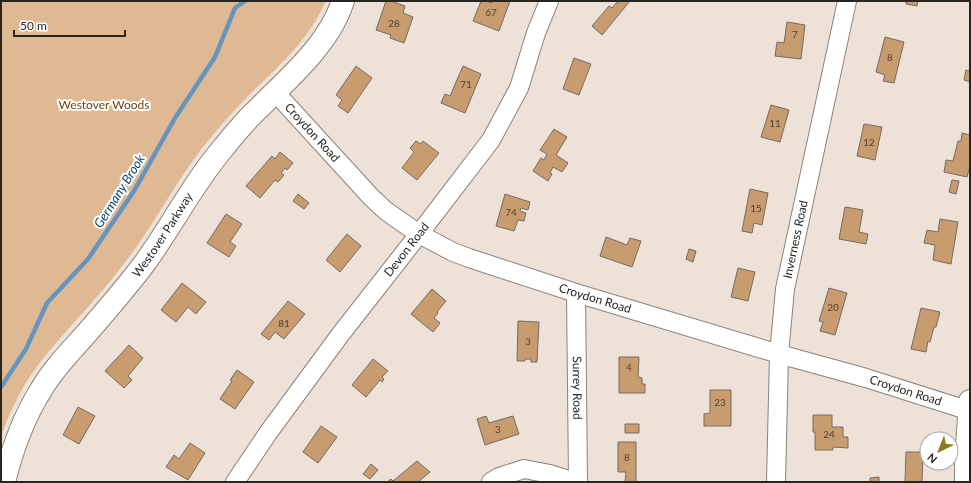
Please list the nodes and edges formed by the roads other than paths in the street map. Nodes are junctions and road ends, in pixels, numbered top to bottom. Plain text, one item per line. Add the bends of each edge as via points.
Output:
1 (343, 1) edge
2 (549, 1) edge
3 (847, 1) edge
4 (275, 92) junction
5 (419, 234) junction
6 (576, 293) junction
7 (779, 354) junction
8 (970, 407) edge
9 (4, 482) edge
10 (235, 482) edge
11 (491, 482) edge
12 (575, 482) edge
13 (578, 482) edge
14 (776, 482) edge
15 (966, 482) edge

1 - 4 street, Westover Parkway via 334,23 314,53
2 - 5 street, Devon Road via 519,88 491,140
3 - 7 street, Inverness Road via 785,289
4 - 5 street, Croydon Road via 371,197
4 - 9 street, Westover Parkway via 207,168 144,263 41,389 14,446
5 - 6 street, Croydon Road via 452,252
5 - 10 street, Devon Road via 340,334
6 - 7 street, Croydon Road
6 - 13 street, Surrey Road
7 - 8 street, Croydon Road
7 - 14 street, Inverness Road
8 - 15 street
11 - 12 street via 524,469

